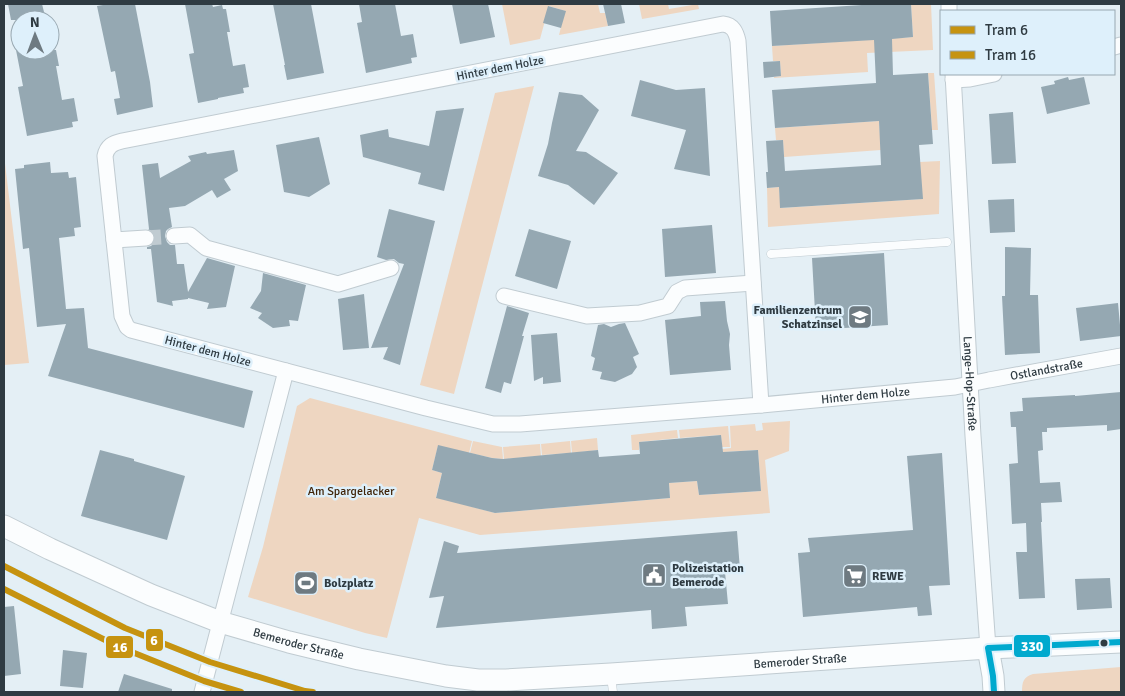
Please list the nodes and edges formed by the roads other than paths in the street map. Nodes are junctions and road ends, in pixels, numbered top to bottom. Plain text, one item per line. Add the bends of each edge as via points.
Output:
1 (989, 75) edge
2 (953, 77) edge
3 (174, 236) tunnel mouth
4 (146, 238) tunnel mouth
5 (114, 240) junction
6 (947, 242) dead end
7 (771, 254) dead end
8 (391, 268) dead end
9 (753, 283) junction
10 (504, 296) dead end
11 (1121, 356) edge
12 (286, 372) junction
13 (971, 384) junction
14 (761, 404) junction
15 (4, 526) edge
16 (220, 622) junction
17 (1121, 642) edge
18 (988, 648) junction
19 (612, 683) edge
20 (202, 692) edge
21 (994, 692) edge

1 - 2 street via 970,79
2 - 13 street, Lange-Hop-Straße
3 - 8 street via 190,235 206,248 338,284
4 - 5 street
5 - 9 street, Hinter dem Holze via 105,156 109,146 115,143 726,24 733,29 738,41
5 - 12 street, Hinter dem Holze via 126,327
6 - 7 lane
9 - 10 street via 685,288 677,292 668,306 640,313 587,316
9 - 14 street, Hinter dem Holze
11 - 13 street, Ostlandstraße
12 - 14 street, Hinter dem Holze via 493,424
12 - 16 street
13 - 14 street, Hinter dem Holze
13 - 18 street, Lange-Hop-Straße
15 - 16 main road, Bemeroder Straße via 152,595
16 - 19 main road, Bemeroder Straße via 359,659 464,678
16 - 20 street
17 - 18 main road, Bemeroder Straße
18 - 19 main road, Bemeroder Straße
18 - 21 main road, Lange-Hop-Straße

